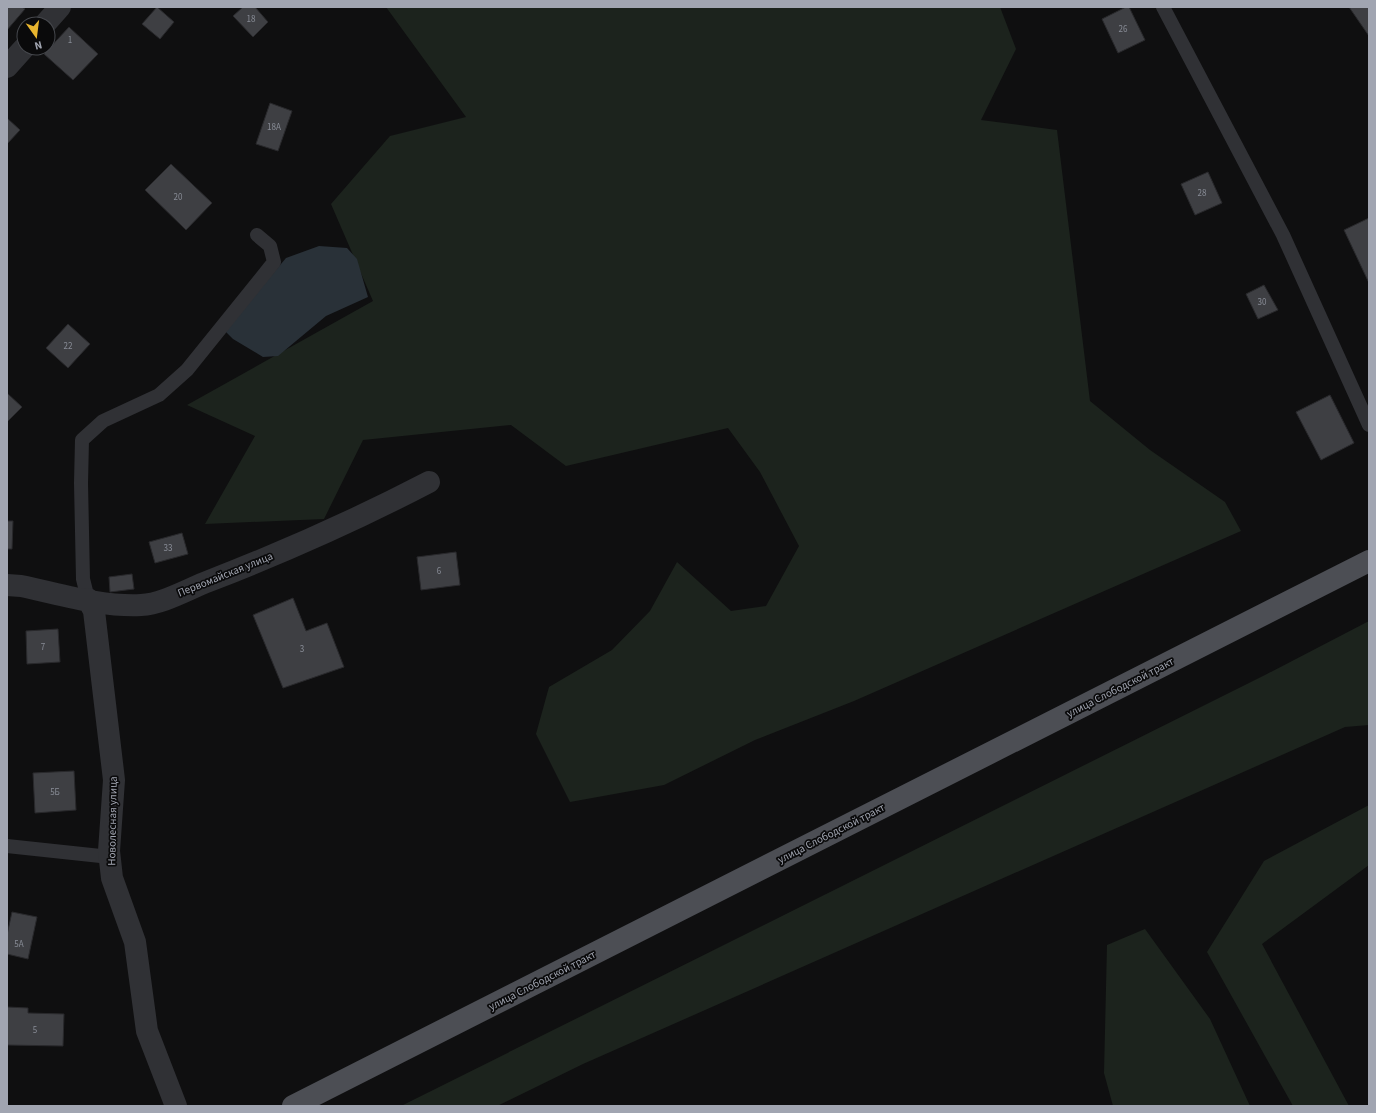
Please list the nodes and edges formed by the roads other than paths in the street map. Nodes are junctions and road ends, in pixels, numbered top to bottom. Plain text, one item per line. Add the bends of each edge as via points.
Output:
1 (60, 7) edge
2 (1163, 7) edge
3 (52, 16) edge
4 (17, 56) edge
5 (7, 67) edge
6 (257, 235) dead end
7 (1369, 425) edge
8 (429, 482) dead end
9 (1369, 561) edge
10 (7, 585) edge
11 (88, 599) junction
12 (7, 846) edge
13 (110, 857) junction
14 (176, 1106) edge
15 (294, 1106) edge

1 - 3 street
2 - 7 lane via 1283,235
4 - 5 street
6 - 11 lane via 270,246 274,262 187,370 159,395 103,421 82,440 83,579
8 - 11 street, Первомайская улица via 365,515 238,570 159,600 142,605
9 - 15 main road, улица Слободской тракт
10 - 11 street, Первомайская улица
11 - 13 street, Новолесная улица via 94,611 114,780
12 - 13 lane
13 - 14 street, Новолесная улица via 112,878 135,942 147,1031

